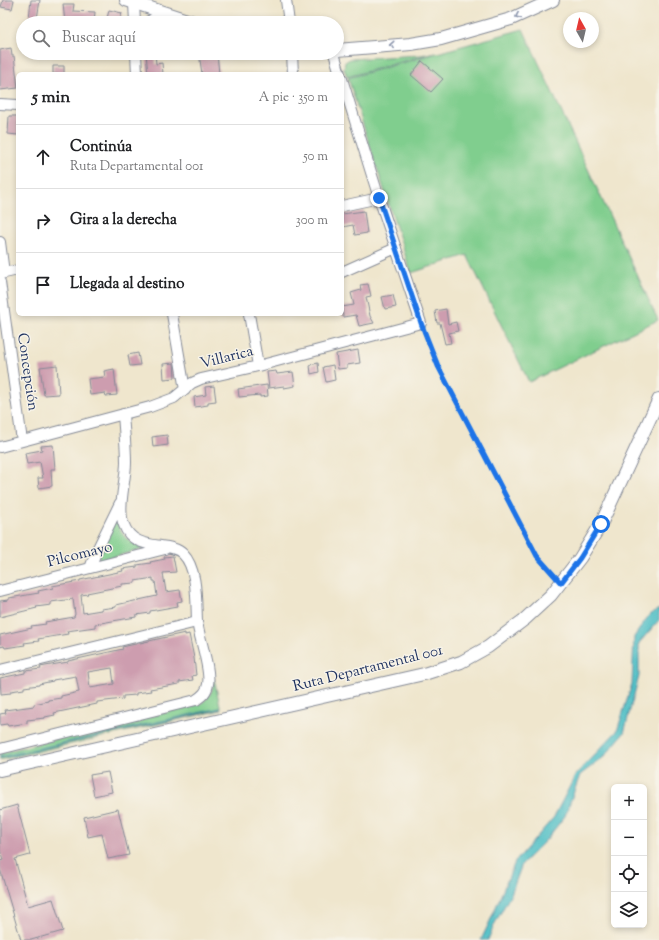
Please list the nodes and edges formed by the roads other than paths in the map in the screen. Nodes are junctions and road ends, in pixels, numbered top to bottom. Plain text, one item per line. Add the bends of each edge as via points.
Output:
1 (286, 0) edge
2 (553, 0) edge
3 (130, 1) edge
4 (169, 14) junction
5 (133, 16) edge
6 (158, 16) edge
7 (175, 16) edge
8 (288, 16) edge
9 (344, 49) edge
10 (136, 60) edge
11 (292, 60) edge
12 (336, 60) edge
13 (137, 72) edge
14 (293, 72) edge
15 (339, 72) edge
16 (344, 85) edge
17 (0, 104) edge
18 (16, 105) edge
19 (379, 198) junction
20 (344, 206) edge
21 (0, 242) edge
22 (396, 248) junction
23 (16, 271) edge
24 (344, 271) edge
25 (1, 276) edge
26 (172, 316) edge
27 (249, 316) edge
28 (258, 366) junction
29 (185, 390) junction
30 (659, 399) edge
31 (123, 414) junction
32 (22, 441) junction
33 (0, 447) edge
34 (123, 497) junction
35 (168, 548) junction
36 (90, 568) junction
37 (0, 591) edge
38 (197, 622) junction
39 (0, 670) edge
40 (0, 749) edge
41 (0, 770) edge

1 - 8 street
2 -> 9 street via 511,19 441,39
3 - 4 street
3 - 5 street
4 - 6 street
4 - 7 street
10 - 13 street
11 - 14 street
12 - 15 street
16 - 19 street
17 - 18 street
19 - 20 street
19 - 22 street
21 - 25 street, Concepción
22 - 24 street
22 - 28 street, Villarica via 421,323
23 - 25 street
25 - 32 street, Concepción
26 - 29 street
27 - 28 street
28 - 29 street, Villarica via 201,379 192,382
29 - 31 street, Villarica via 174,398
30 - 41 street, Ruta Departamental 001 via 601,524 580,558 551,595 488,647 461,662 424,674
31 - 32 street, Villarica
31 - 34 street via 126,462
32 - 33 street, Villarica
34 - 35 street via 121,515 130,536 150,545
34 - 36 street
35 - 36 street, Pilcomayo
35 - 38 street via 184,555 190,566 196,589
36 - 37 street, Pilcomayo
38 - 39 street
38 - 40 street via 208,684 204,694 196,700

